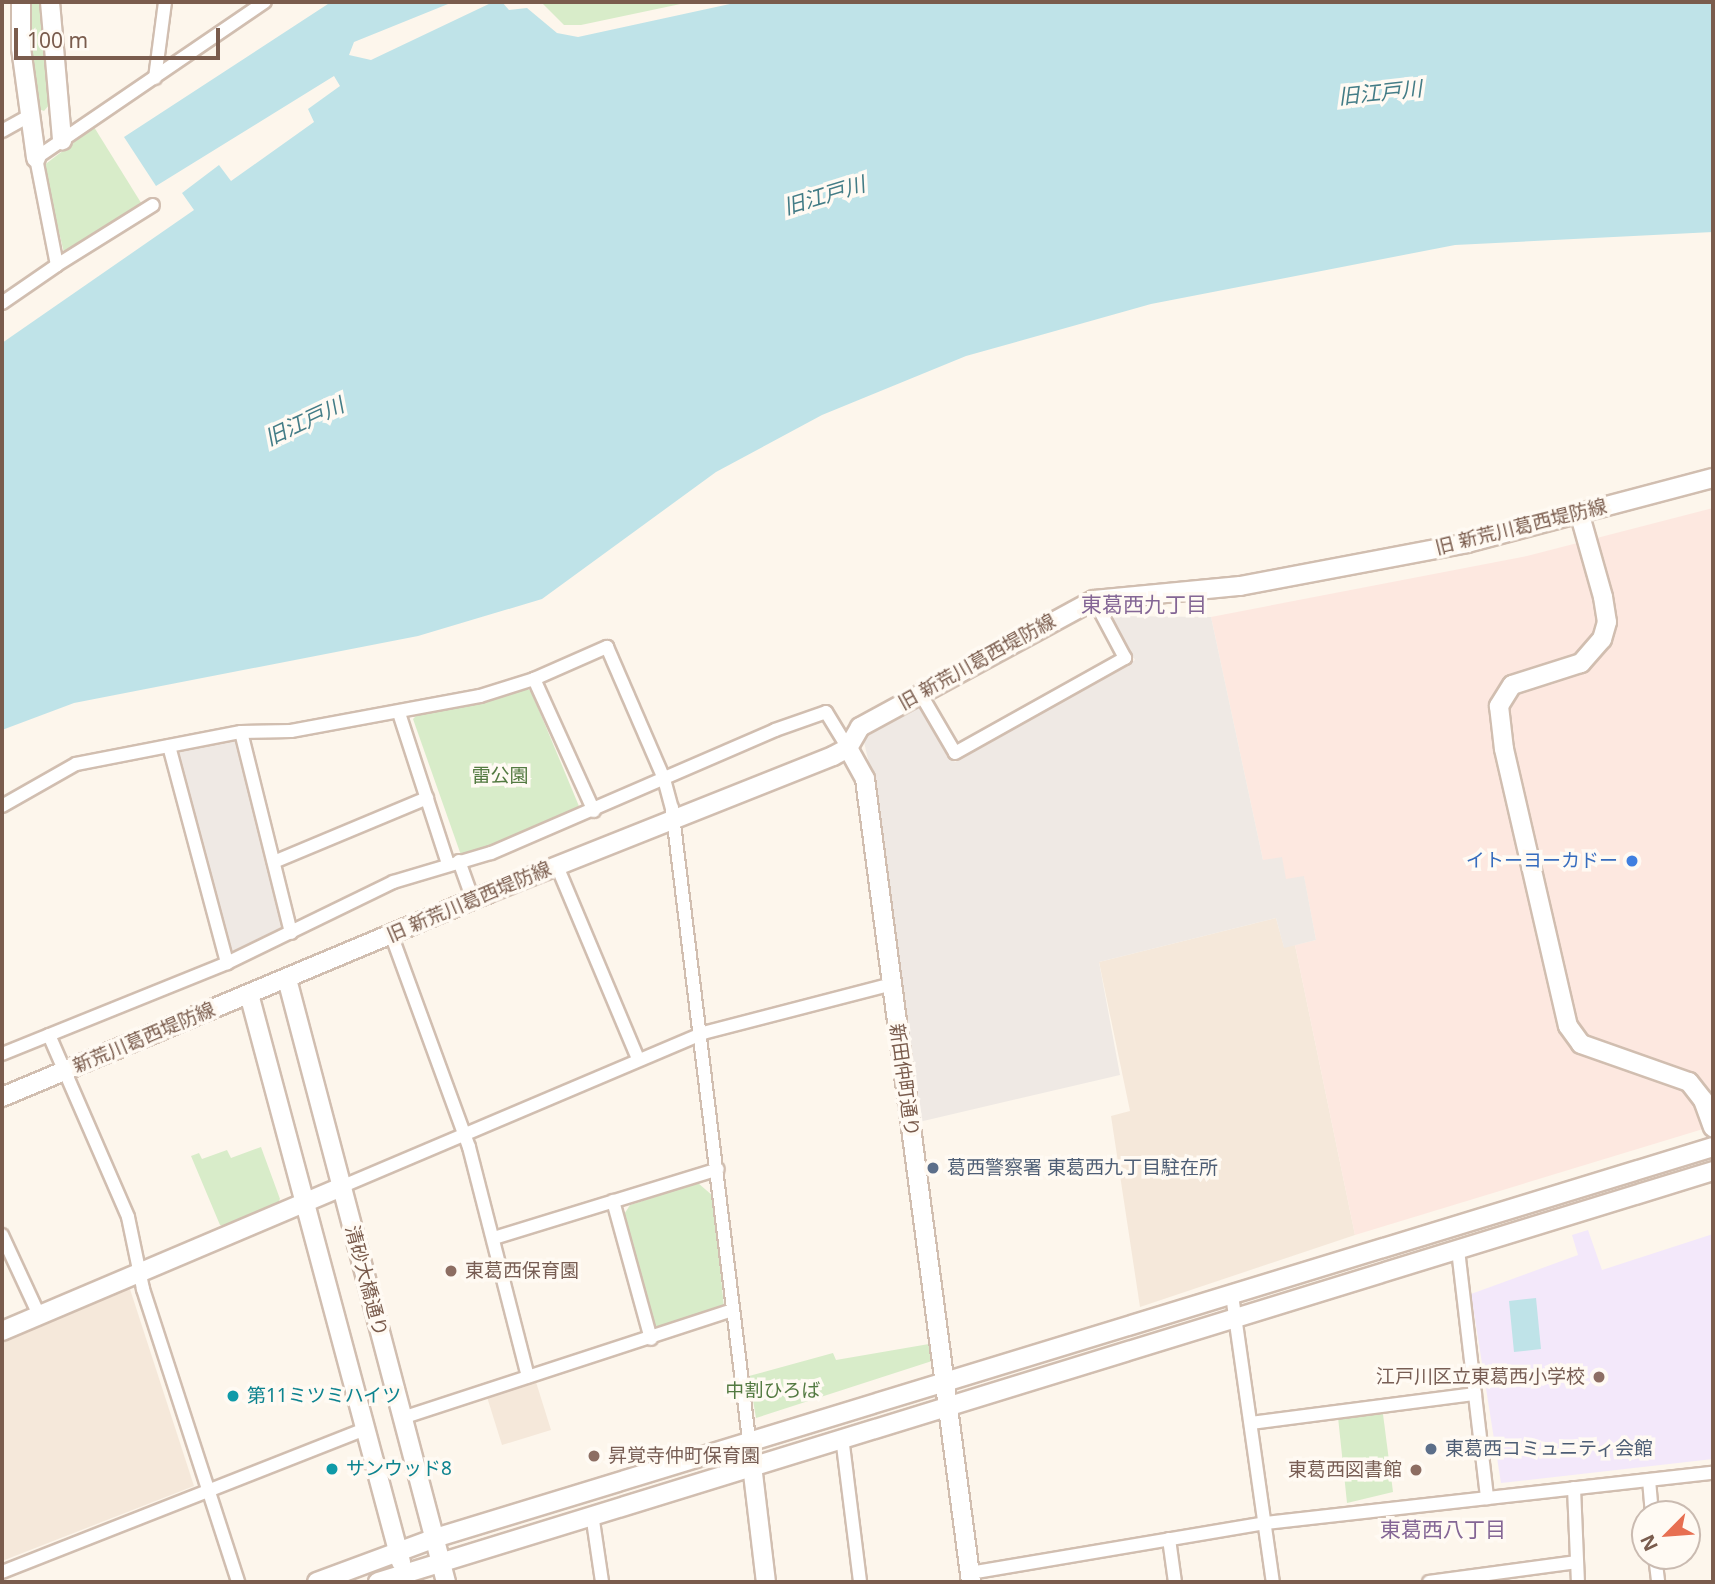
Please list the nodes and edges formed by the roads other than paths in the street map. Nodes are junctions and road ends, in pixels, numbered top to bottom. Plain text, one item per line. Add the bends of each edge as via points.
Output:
1 (21, 2) edge
2 (50, 2) edge
3 (164, 2) edge
4 (265, 2) edge
5 (155, 78) junction
6 (29, 116) junction
7 (2, 131) edge
8 (62, 140) junction
9 (36, 158) junction
10 (153, 205) dead end
11 (57, 265) junction
12 (2, 303) edge
13 (1713, 478) edge
14 (1579, 512) junction
15 (1094, 600) junction
16 (534, 679) junction
17 (920, 693) junction
18 (399, 713) junction
19 (241, 732) junction
20 (169, 746) junction
21 (848, 748) junction
22 (664, 779) junction
23 (426, 798) junction
24 (2, 806) edge
25 (594, 811) junction
26 (674, 818) junction
27 (274, 862) junction
28 (454, 863) junction
29 (557, 866) junction
30 (473, 900) junction
31 (291, 933) junction
32 (391, 934) junction
33 (227, 963) junction
34 (287, 979) junction
35 (892, 985) junction
36 (249, 994) junction
37 (703, 1033) junction
38 (49, 1035) junction
39 (2, 1054) edge
40 (638, 1059) junction
41 (64, 1071) junction
42 (2, 1097) edge
43 (1713, 1127) edge
44 (465, 1134) junction
45 (1713, 1147) edge
46 (718, 1169) junction
47 (1713, 1171) edge
48 (341, 1187) junction
49 (306, 1201) junction
50 (613, 1201) junction
51 (2, 1235) edge
52 (494, 1238) junction
53 (1458, 1250) junction
54 (141, 1272) junction
55 (1232, 1295) junction
56 (732, 1310) junction
57 (39, 1315) junction
58 (1235, 1317) junction
59 (2, 1331) edge
60 (651, 1339) junction
61 (528, 1377) junction
62 (946, 1381) junction
63 (1475, 1394) junction
64 (949, 1405) junction
65 (402, 1418) junction
66 (1251, 1423) junction
67 (365, 1429) junction
68 (842, 1437) junction
69 (749, 1440) junction
70 (752, 1465) junction
71 (1713, 1473) edge
72 (1648, 1480) junction
73 (1574, 1488) junction
74 (207, 1491) junction
75 (1487, 1498) junction
76 (1650, 1500) edge
77 (592, 1514) junction
78 (1265, 1523) junction
79 (435, 1538) junction
80 (1169, 1539) junction
81 (398, 1551) junction
82 (441, 1560) junction
83 (1577, 1562) junction
84 (2, 1572) edge
85 (405, 1577) edge
86 (971, 1577) edge
87 (238, 1582) edge
88 (317, 1582) edge
89 (378, 1582) edge
90 (446, 1582) edge
91 (602, 1582) edge
92 (766, 1582) edge
93 (860, 1582) edge
94 (1175, 1582) edge
95 (1273, 1582) edge
96 (1429, 1582) edge
97 (1578, 1582) edge

1 - 6 street
2 - 8 street
3 - 5 street
4 - 5 street
5 - 8 street
6 - 7 street
6 - 9 street
8 - 9 street
9 - 11 street
10 - 11 street
11 - 12 street
13 - 14 street, 旧 新荒川葛西堤防線
14 - 15 street, 旧 新荒川葛西堤防線 via 1466,543 1240,586
14 - 43 street via 1603,597 1607,622 1602,639 1581,663 1512,685 1499,706 1504,748 1567,1026 1581,1044 1689,1082 1703,1100
15 - 17 street, 旧 新荒川葛西堤防線
15 - 17 street via 1125,658 955,753
16 - 18 street
16 - 22 street via 607,647
16 - 25 street
17 - 21 street, 旧 新荒川葛西堤防線 via 860,727
18 - 19 street via 291,731
18 - 23 street
19 - 20 street
19 - 27 street
20 - 24 street via 76,764
20 - 33 street
21 - 22 street via 826,712
21 - 26 street, 旧 新荒川葛西堤防線
21 - 35 street, 新田仲町通り via 866,779
22 - 25 street
22 - 26 street
23 - 27 street
23 - 28 street
25 - 28 street
26 - 29 street, 旧 新荒川葛西堤防線
26 - 37 street
27 - 31 street
28 - 30 street
28 - 31 street via 393,882
29 - 30 street, 旧 新荒川葛西堤防線
29 - 40 street
30 - 32 street, 旧 新荒川葛西堤防線
31 - 33 street
32 - 34 street, 旧 新荒川葛西堤防線
32 - 44 street
33 - 38 street
34 - 36 street, 新荒川葛西堤防線
34 - 48 street, 清砂大橋通り
35 - 37 street
35 - 62 street, 新田仲町通り
36 - 41 street, 新荒川葛西堤防線
36 - 49 street, 清砂大橋通り
37 - 40 street
37 - 46 street
38 - 39 street
38 - 41 street
40 - 44 street
41 - 42 street, 新荒川葛西堤防線
41 - 54 street via 128,1217
44 - 48 street
44 - 52 street
45 - 55 street
46 - 50 street
46 - 56 street
47 - 53 street
48 - 49 street
48 - 65 street, 清砂大橋通り
49 - 54 street
49 - 67 street, 清砂大橋通り
50 - 52 street
50 - 60 street
51 - 57 street
52 - 61 street
53 - 58 street
53 - 63 street
54 - 57 street
54 - 74 street
55 - 58 street
55 - 62 street
56 - 60 street
56 - 69 street
57 - 59 street
58 - 64 street
58 - 66 street
60 - 61 street
61 - 65 street
62 - 64 street, 新田仲町通り
62 - 69 street
63 - 66 street
63 - 75 street
64 - 68 street
64 - 86 street, 新田仲町通り
65 - 79 street, 清砂大橋通り
66 - 78 street
67 - 74 street
67 - 81 street, 清砂大橋通り
68 - 70 street
68 - 93 street
69 - 79 street
70 - 77 street
70 - 92 street
71 - 72 street
72 - 73 street
72 - 76 street
73 - 75 street
73 - 83 street
74 - 84 street
74 - 87 street
75 - 78 street
77 - 82 street
77 - 91 street
78 - 80 street
78 - 95 street
79 - 81 street
79 - 82 street, 清砂大橋通り
80 - 86 street
80 - 94 street
81 - 85 street, 清砂大橋通り
81 - 88 street
82 - 85 street
82 - 90 street, 清砂大橋通り
83 - 96 street
83 - 97 street
85 - 89 street

